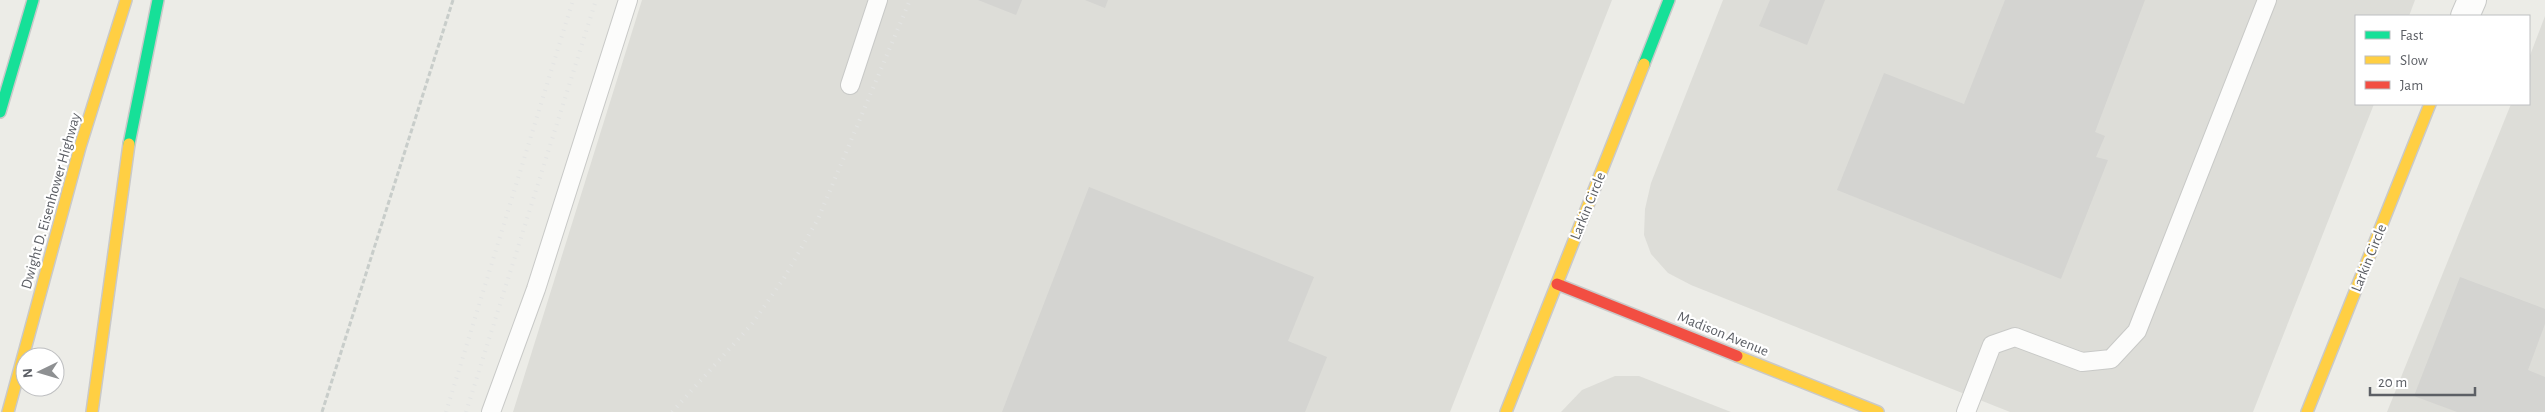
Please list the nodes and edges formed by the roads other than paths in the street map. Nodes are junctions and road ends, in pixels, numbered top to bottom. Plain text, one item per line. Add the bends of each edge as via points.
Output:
1 (33, 0) edge
2 (126, 0) edge
3 (158, 0) edge
4 (628, 0) edge
5 (878, 0) edge
6 (1669, 0) edge
7 (2267, 0) edge
8 (2472, 0) edge
9 (2465, 15) edge
10 (850, 85) dead end
11 (2430, 105) edge
12 (0, 112) edge
13 (1557, 284) junction
14 (8, 412) edge
15 (92, 412) edge
16 (491, 412) edge
17 (1506, 412) edge
18 (1878, 412) edge
19 (1966, 412) edge
20 (2307, 412) edge

1 - 12 main road
2 - 14 main road, Dwight D. Eisenhower Highway via 80,147
3 - 15 main road via 131,130
4 - 16 lane via 536,289
5 - 10 lane
6 - 13 main road, Larkin Circle
7 - 19 lane via 2137,331 2112,359 2082,362 2015,337 1992,345
8 - 9 street
11 - 20 main road, Larkin Circle
13 - 17 main road, Larkin Circle
13 - 18 main road, Madison Avenue

